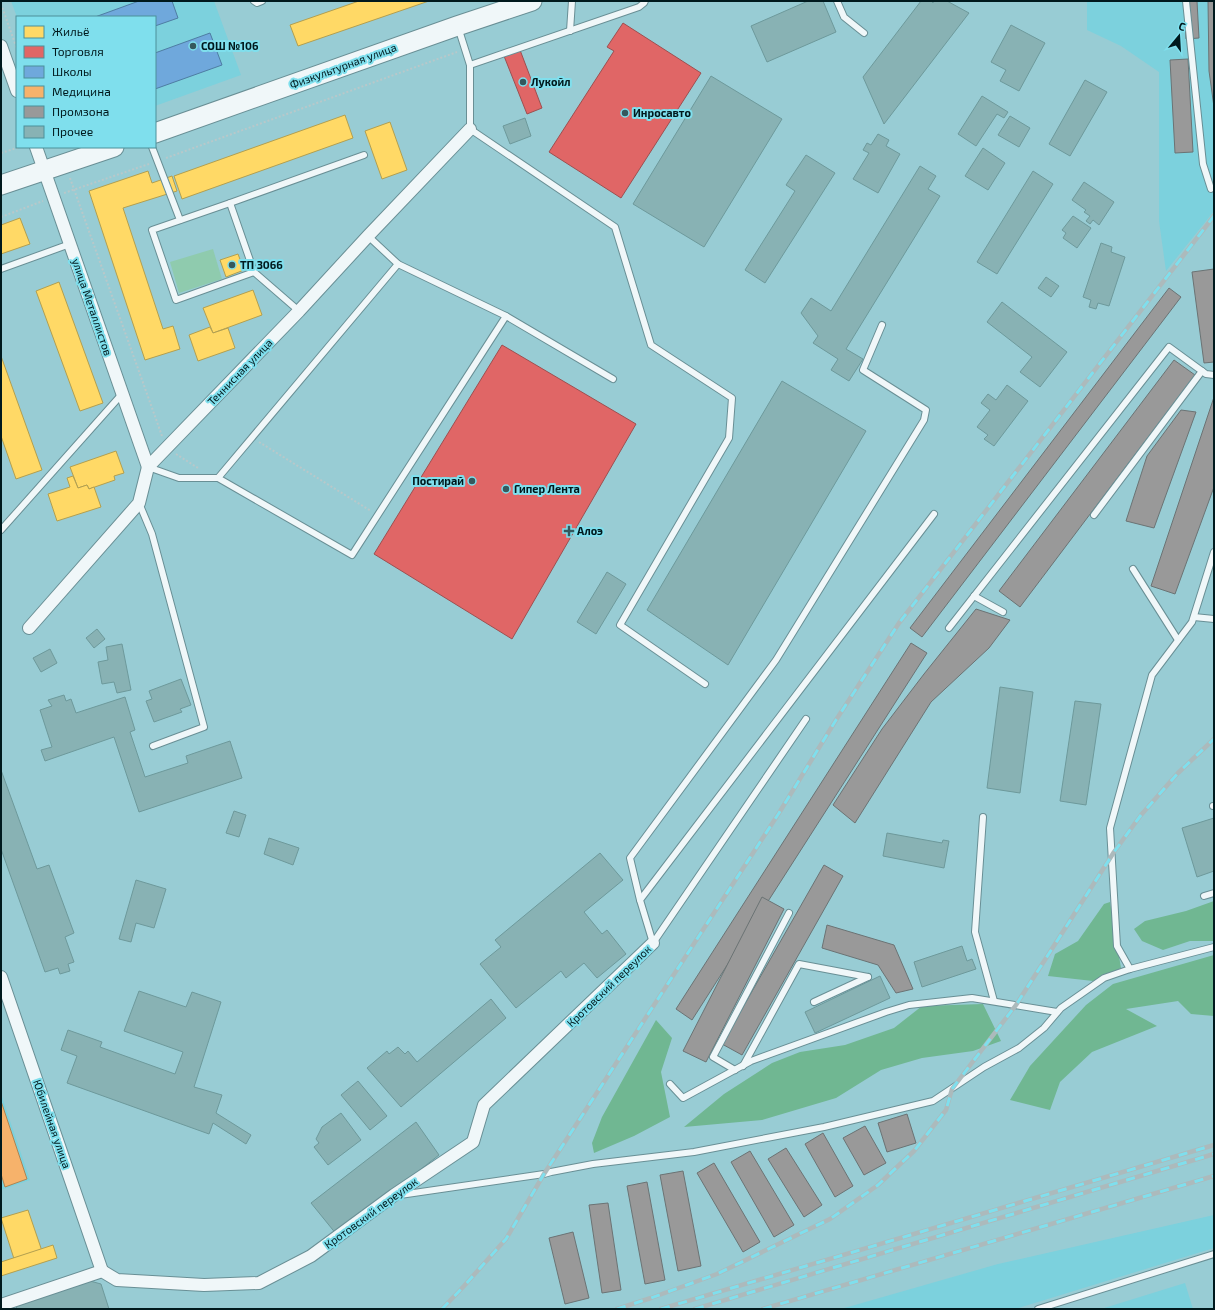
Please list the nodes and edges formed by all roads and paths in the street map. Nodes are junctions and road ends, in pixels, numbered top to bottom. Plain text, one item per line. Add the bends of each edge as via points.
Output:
1 (254, 1) edge
2 (262, 1) edge
3 (532, 1) edge
4 (572, 1) edge
5 (645, 1) edge
6 (837, 1) edge
7 (1186, 1) edge
8 (1, 4) edge
9 (457, 26) junction
10 (570, 31) junction
11 (864, 33) dead end
12 (16, 46) edge
13 (1, 47) edge
14 (465, 49) junction
15 (470, 65) junction
16 (16, 88) edge
17 (470, 129) junction
18 (156, 134) edge
19 (17, 148) edge
20 (36, 148) edge
21 (111, 148) edge
22 (152, 148) edge
23 (1, 153) edge
24 (364, 155) dead end
25 (157, 161) junction
26 (44, 170) junction
27 (69, 176) dead end
28 (1, 185) edge
29 (1211, 189) dead end
30 (74, 190) junction
31 (54, 197) junction
32 (230, 203) junction
33 (1, 217) edge
34 (180, 220) junction
35 (368, 236) junction
36 (70, 244) junction
37 (398, 264) junction
38 (1, 269) edge
39 (254, 272) junction
40 (299, 310) junction
41 (506, 316) junction
42 (882, 325) dead end
43 (1202, 371) junction
44 (1214, 375) edge
45 (613, 379) dead end
46 (122, 394) junction
47 (252, 438) junction
48 (167, 448) junction
49 (148, 467) junction
50 (202, 469) dead end
51 (218, 478) junction
52 (139, 503) junction
53 (934, 514) dead end
54 (1094, 515) dead end
55 (378, 516) junction
56 (1, 530) edge
57 (1214, 552) edge
58 (1133, 569) dead end
59 (974, 596) junction
60 (1003, 612) dead end
61 (1194, 617) junction
62 (1214, 619) edge
63 (29, 628) dead end
64 (949, 628) dead end
65 (1178, 640) junction
66 (705, 684) dead end
67 (806, 719) dead end
68 (154, 746) dead end
69 (983, 817) dead end
70 (1214, 893) edge
71 (1204, 896) dead end
72 (640, 900) junction
73 (789, 913) dead end
74 (653, 943) junction
75 (1214, 948) edge
76 (1130, 969) junction
77 (1, 977) edge
78 (994, 1001) junction
79 (814, 1002) dead end
80 (1057, 1012) junction
81 (742, 1066) junction
82 (735, 1070) junction
83 (670, 1084) dead end
84 (394, 1196) junction
85 (1214, 1254) edge
86 (102, 1271) junction
87 (1, 1306) edge
88 (1038, 1309) edge

1 - 2 lane
3 - 9 main road, Физкультурная улица
4 - 10 lane
5 - 10 lane via 639,7
6 - 11 lane via 844,17
7 - 29 lane via 1204,164
8 - 12 path
9 - 14 lane
9 - 18 main road, Физкультурная улица
10 - 15 lane
13 - 16 street
14 - 15 lane
14 - 25 path
15 - 17 lane
17 - 35 street, Теннисная улица
17 - 66 lane via 615,227 651,345 732,398 728,438 620,625
19 - 23 path
20 - 26 street, улица Металлистов
21 - 26 main road
22 - 25 lane
24 - 32 lane
25 - 30 path
25 - 34 lane
26 - 28 main road
26 - 31 street, улица Металлистов
27 - 30 path
30 - 31 path
30 - 48 path
31 - 33 path
31 - 36 street, улица Металлистов
32 - 34 lane
32 - 39 lane
34 - 39 lane via 152,230 176,300
35 - 37 lane
35 - 40 street, Теннисная улица
36 - 38 lane
36 - 46 street, улица Металлистов
37 - 41 lane
37 - 47 lane
39 - 40 lane
40 - 48 street, Теннисная улица
41 - 45 lane
41 - 55 lane
42 - 72 lane via 863,370 926,410 924,420 776,660 630,858
43 - 44 lane
43 - 54 lane
43 - 59 lane via 1169,347
46 - 49 street, улица Металлистов
46 - 56 lane
47 - 51 lane
47 - 55 path
48 - 49 street, Теннисная улица
48 - 50 path
49 - 51 lane via 179,478
49 - 52 street
51 - 55 lane via 352,555
52 - 63 street
52 - 68 lane via 152,534 204,727
53 - 72 lane
57 - 61 lane
58 - 65 lane
59 - 60 lane
59 - 64 lane
61 - 62 lane
61 - 65 lane
65 - 76 lane via 1152,675 1110,828 1117,946
67 - 74 lane
69 - 78 lane via 975,932
70 - 71 lane
72 - 74 lane
73 - 82 lane via 713,1057
74 - 84 street, Кротовский переулок via 484,1105 473,1142
75 - 76 lane
76 - 80 lane via 1104,978
77 - 86 street, Юбилейная улица
78 - 80 lane
78 - 81 lane via 972,998 910,1005
79 - 81 lane via 868,977 799,964
80 - 84 lane via 1044,1028 1019,1048 933,1101 824,1127 694,1152 593,1164 544,1174
81 - 82 lane
82 - 83 lane via 683,1098
84 - 86 street, Кротовский переулок via 311,1256 259,1283 204,1285 117,1280
85 - 88 lane
86 - 87 street

